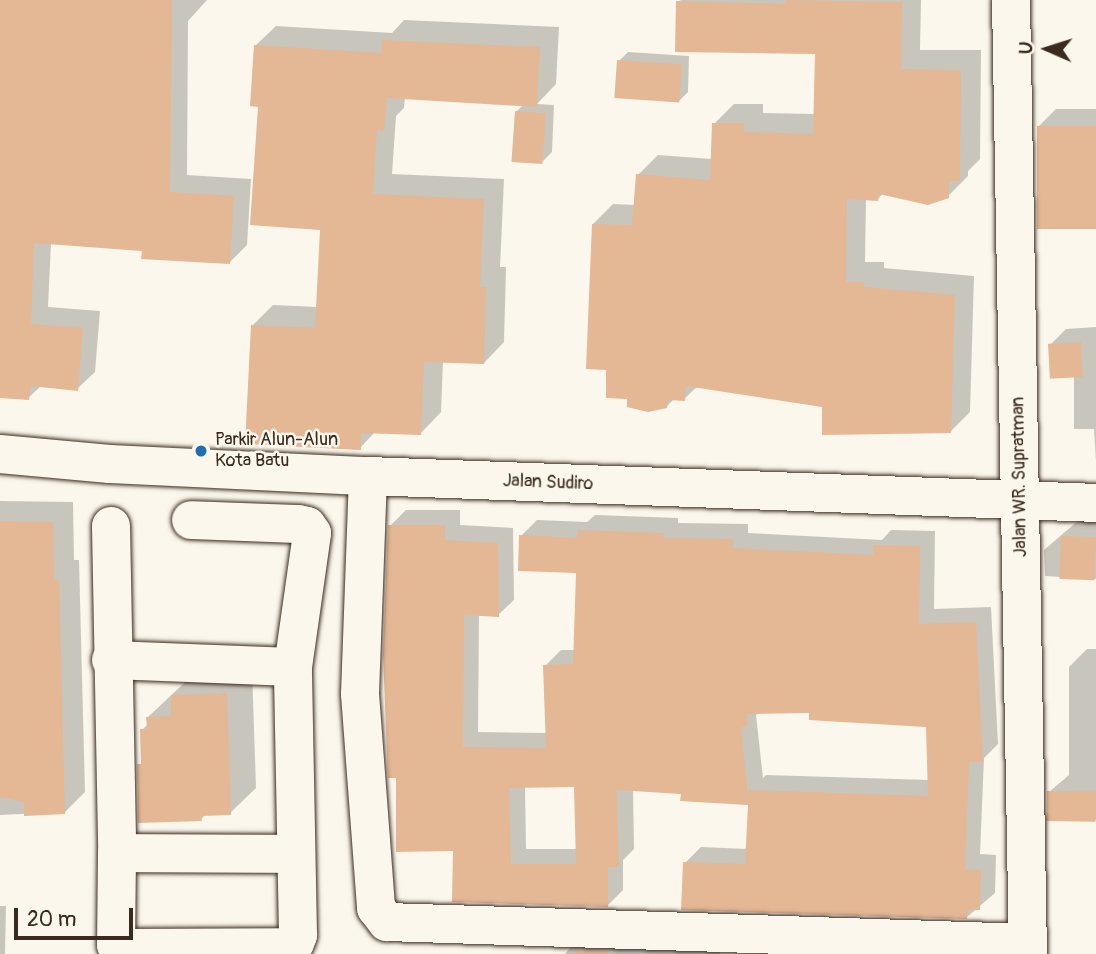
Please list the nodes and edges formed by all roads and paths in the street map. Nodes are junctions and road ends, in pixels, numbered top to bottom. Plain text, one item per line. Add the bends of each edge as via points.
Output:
1 (1011, 0) edge
2 (0, 454) edge
3 (368, 476) junction
4 (1020, 502) junction
5 (1096, 503) edge
6 (191, 520) dead end
7 (111, 526) dead end
8 (111, 660) junction
9 (293, 667) junction
10 (117, 853) junction
11 (295, 854) junction
12 (1028, 949) edge
13 (147, 951) edge

1 - 4 street, Jalan WR. Supratman
2 - 3 street, Jalan Sudiro
3 - 4 street, Jalan Sudiro
3 - 12 street via 360,694 376,908 387,922
4 - 5 street, Jalan Sudiro
4 - 12 street, Jalan WR. Supratman
6 - 9 street via 307,526 312,533
7 - 8 street
8 - 9 street
8 - 10 street
9 - 11 street
10 - 11 street
10 - 13 street via 116,944
11 - 13 street via 295,943 287,947

